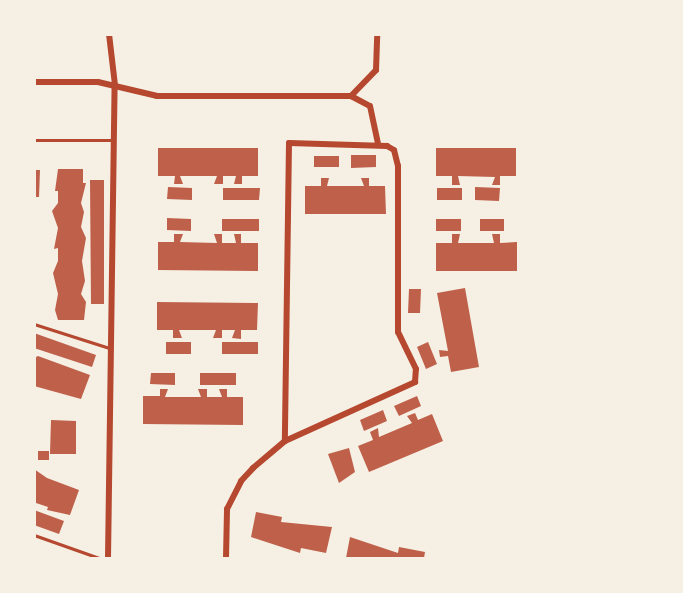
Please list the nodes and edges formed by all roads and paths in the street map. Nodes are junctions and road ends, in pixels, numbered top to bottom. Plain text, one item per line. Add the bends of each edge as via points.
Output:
1 (109, 34) edge
2 (377, 34) edge
3 (34, 82) edge
4 (115, 85) junction
5 (351, 96) junction
6 (34, 140) edge
7 (114, 141) junction
8 (378, 143) junction
9 (34, 324) edge
10 (111, 349) junction
11 (285, 441) junction
12 (34, 535) edge
13 (99, 558) edge
14 (108, 558) edge
15 (226, 558) edge

1 - 4 street
2 - 5 street via 376,70
3 - 4 street
4 - 5 street via 157,96
4 - 7 street
5 - 8 street via 370,106
6 - 7 lane
7 - 10 street
8 - 11 street via 290,143
8 - 11 street via 394,150 398,158 398,325 418,376 410,387
9 - 10 lane
10 - 14 street
11 - 15 street via 253,468 233,493 224,526
12 - 13 lane

